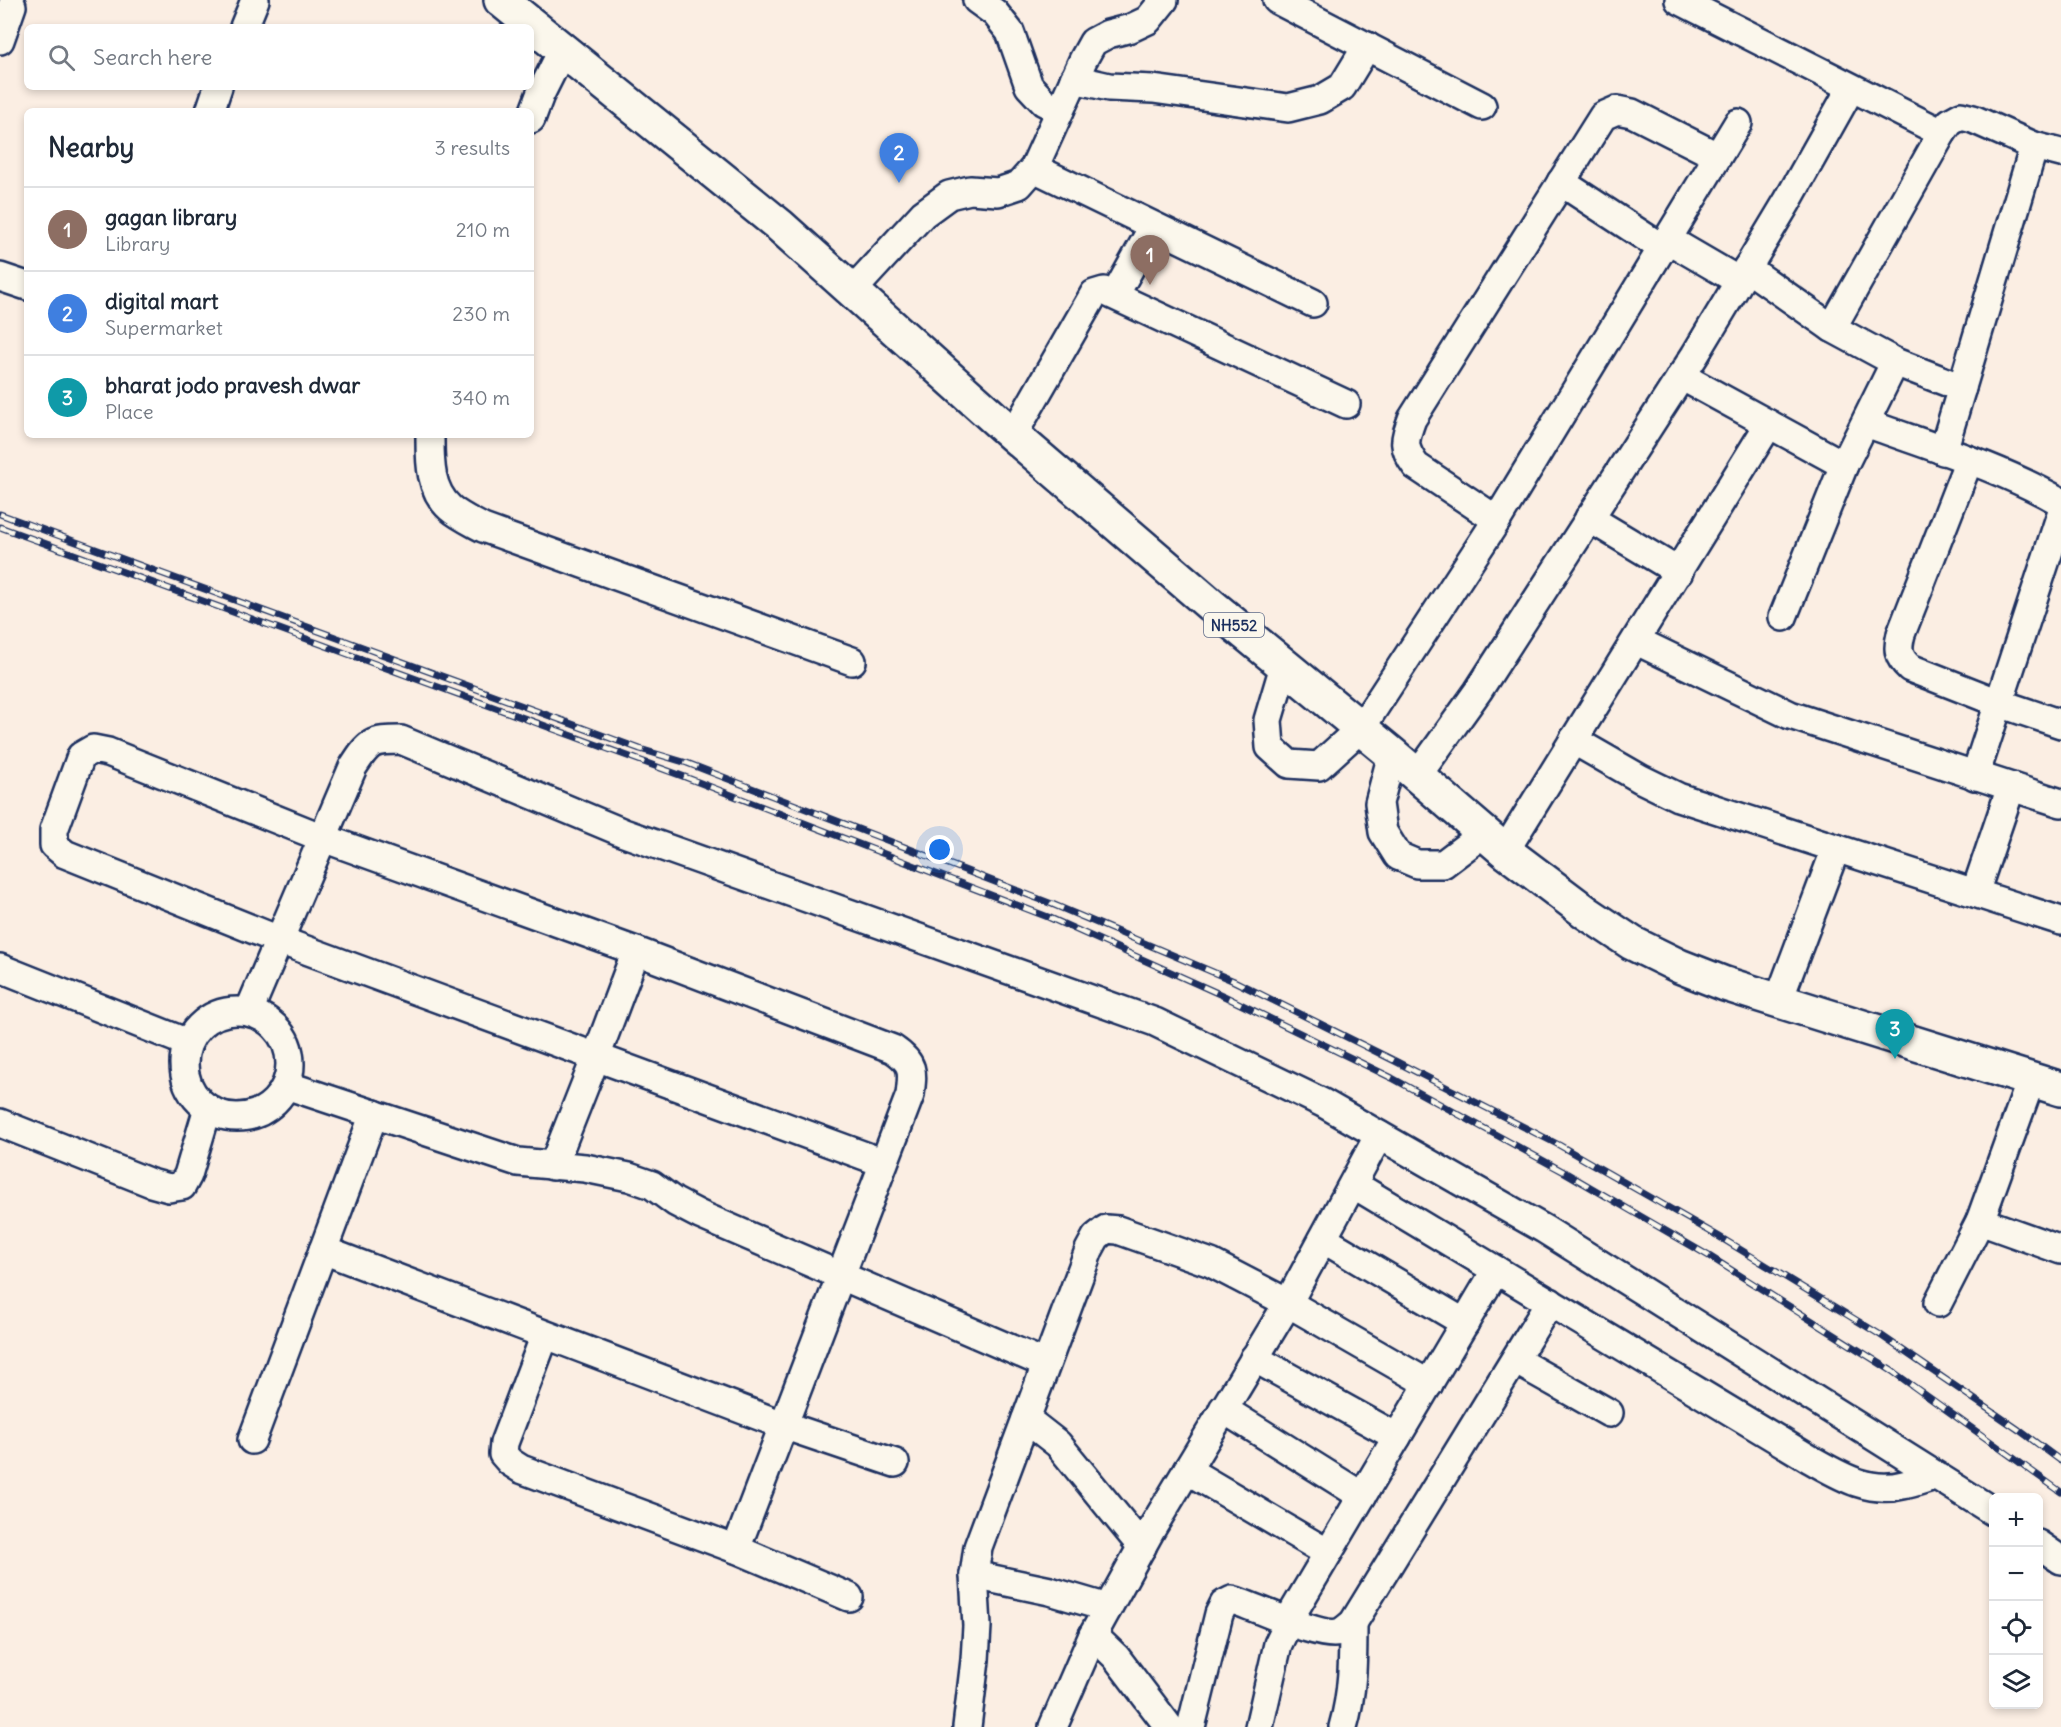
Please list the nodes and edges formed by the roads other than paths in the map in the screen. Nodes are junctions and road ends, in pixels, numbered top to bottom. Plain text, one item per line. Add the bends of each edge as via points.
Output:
1 (255, 0) edge
2 (501, 0) edge
3 (976, 0) edge
4 (1164, 0) edge
5 (1277, 0) edge
6 (1679, 0) edge
7 (12, 6) dead end
8 (245, 24) edge
9 (531, 24) edge
10 (534, 26) edge
11 (0, 40) edge
12 (1367, 46) junction
13 (563, 49) junction
14 (1074, 79) junction
15 (1851, 88) junction
16 (217, 90) edge
17 (1482, 106) dead end
18 (211, 108) edge
19 (534, 111) edge
20 (1060, 111) junction
21 (1738, 123) dead end
22 (1942, 133) junction
23 (2034, 146) junction
24 (2061, 153) edge
25 (1717, 156) junction
26 (1034, 168) junction
27 (1562, 182) junction
28 (1153, 227) junction
29 (1665, 244) junction
30 (1743, 274) junction
31 (0, 277) edge
32 (24, 285) edge
33 (852, 291) junction
34 (1115, 295) junction
35 (1313, 303) dead end
36 (1832, 328) junction
37 (1895, 362) junction
38 (1681, 376) junction
39 (1962, 388) junction
40 (1346, 404) dead end
41 (1866, 423) junction
42 (1769, 424) junction
43 (1013, 435) junction
44 (430, 438) edge
45 (1943, 451) junction
46 (1969, 460) junction
47 (1844, 465) junction
48 (2061, 502) edge
49 (2061, 514) edge
50 (1589, 518) junction
51 (1497, 520) junction
52 (1679, 572) junction
53 (1783, 617) dead end
54 (1636, 641) junction
55 (852, 661) dead end
56 (1284, 666) junction
57 (1999, 703) junction
58 (2061, 724) edge
59 (1361, 728) junction
60 (1573, 740) junction
61 (1392, 754) junction
62 (1417, 776) junction
63 (1975, 776) junction
64 (2011, 787) junction
65 (2061, 803) edge
66 (323, 838) junction
67 (1495, 842) junction
68 (1836, 848) junction
69 (1975, 893) junction
70 (2061, 921) edge
71 (279, 940) junction
72 (636, 951) junction
73 (0, 968) edge
74 (1778, 1002) junction
75 (249, 1011) junction
76 (188, 1043) junction
77 (596, 1057) junction
78 (286, 1085) junction
79 (2046, 1085) edge
80 (208, 1108) junction
81 (374, 1114) junction
82 (0, 1123) edge
83 (1379, 1135) junction
84 (884, 1163) junction
85 (553, 1166) junction
86 (1353, 1184) junction
87 (1980, 1221) junction
88 (1323, 1239) junction
89 (323, 1250) junction
90 (2061, 1250) edge
91 (1496, 1270) junction
92 (840, 1276) junction
93 (1550, 1302) junction
94 (1288, 1303) junction
95 (1938, 1303) dead end
96 (1465, 1323) junction
97 (545, 1335) junction
98 (1254, 1358) junction
99 (1515, 1360) junction
100 (1046, 1364) junction
101 (1429, 1384) junction
102 (1223, 1409) junction
103 (1609, 1413) dead end
104 (1026, 1419) junction
105 (783, 1425) junction
106 (1397, 1437) junction
107 (252, 1440) dead end
108 (895, 1463) dead end
109 (1186, 1470) junction
110 (1935, 1476) junction
111 (1362, 1496) junction
112 (1989, 1509) edge
113 (1142, 1547) junction
114 (2042, 1547) edge
115 (736, 1549) junction
116 (1328, 1553) junction
117 (2061, 1560) edge
118 (974, 1575) junction
119 (849, 1597) dead end
120 (1108, 1608) junction
121 (1289, 1622) junction
122 (1353, 1623) junction
123 (1093, 1635) junction
124 (967, 1727) edge
125 (1053, 1727) edge
126 (1169, 1727) edge
127 (1191, 1727) edge
128 (1259, 1727) edge
129 (1343, 1727) edge

1 - 8 street
2 - 9 highway, NH552
3 - 20 street via 995,13 1010,32 1029,86 1044,102
4 - 14 street via 1148,20 1093,42
5 - 12 street
6 - 15 street
7 - 11 street
10 - 13 highway, NH552
12 - 14 street via 1342,87 1320,100 1288,108 1153,89 1109,87
12 - 17 street
13 - 19 street
13 - 33 highway, NH552 via 779,225
14 - 20 street
15 - 22 street
15 - 30 street
16 - 18 street
20 - 26 street
21 - 25 street
22 - 23 street via 1961,116
22 - 36 street
23 - 24 street
23 - 39 street
25 - 27 street via 1632,112 1617,110 1603,116
25 - 29 street
26 - 28 street
26 - 33 street via 1019,185 998,192 970,190 948,195 923,214
27 - 29 street
27 - 51 street via 1412,419 1404,440 1416,466
28 - 34 street
28 - 35 street
29 - 30 street
29 - 51 street
30 - 36 street
30 - 38 street
31 - 32 street
33 - 43 highway, NH552
34 - 40 street
34 - 43 street via 1104,291 1094,294
36 - 37 street
37 - 39 street
37 - 41 street
38 - 42 street
38 - 50 street
39 - 45 street
41 - 45 street
41 - 47 street
42 - 47 street
42 - 52 street
43 - 56 highway, NH552
44 - 55 street via 431,473 437,491 449,508 483,528
45 - 46 street
46 - 48 street
46 - 57 street via 1897,647 1899,658 1910,668
47 - 53 street
49 - 57 street
50 - 52 street
50 - 62 street via 1478,691
51 - 59 street
52 - 54 street
54 - 60 street
54 - 63 street via 1790,715
56 - 59 highway, NH552
56 - 59 street via 1268,720 1270,747 1289,764 1319,766
57 - 58 street
57 - 63 street
59 - 61 highway, NH552
60 - 67 street
60 - 68 street via 1678,797
61 - 62 highway, NH552
61 - 67 street via 1379,803 1383,832 1398,856 1417,864 1443,864
62 - 67 highway, NH552
63 - 64 street
64 - 65 street
64 - 69 street
66 - 71 street
66 - 71 street via 108,752 93,748 81,756 54,830 54,845 64,854
66 - 72 street
66 - 83 street via 365,748 379,740 401,740 624,833 1155,1022 1323,1102
67 - 74 highway, NH552 via 1632,943 1679,966
68 - 69 street
68 - 74 street
69 - 70 street
71 - 75 street
71 - 77 street
72 - 77 street
72 - 84 street via 893,1049 907,1059 912,1074 910,1095
73 - 76 street
74 - 79 highway, NH552
75 - 76 street via 230,1010 213,1016 198,1027
75 - 78 street via 263,1017 284,1040 289,1054
76 - 80 street via 186,1079 194,1096
77 - 84 street
77 - 85 street
78 - 80 street via 276,1100 243,1117 225,1116
78 - 81 street
79 - 87 street
80 - 82 street via 188,1175 182,1186 169,1188
81 - 85 street via 518,1162
81 - 89 street
83 - 86 street
83 - 110 street via 1544,1229
84 - 92 street
85 - 92 street via 585,1168 652,1185 700,1215
86 - 88 street
86 - 91 street
87 - 90 street
87 - 95 street
88 - 94 street
88 - 96 street
89 - 97 street
89 - 107 street
91 - 93 street
91 - 96 street
92 - 100 street
92 - 105 street
93 - 99 street
93 - 110 street via 1850,1481 1874,1487 1901,1486
94 - 98 street
94 - 100 street via 1211,1263 1106,1229 1089,1250
94 - 101 street
96 - 101 street
97 - 105 street
97 - 115 street via 504,1443 503,1454 510,1462
98 - 102 street
98 - 106 street
99 - 103 street
99 - 122 street
100 - 104 street
101 - 106 street
102 - 109 street
102 - 111 street
104 - 113 street via 1058,1444
104 - 118 street via 978,1547
105 - 108 street
105 - 115 street
106 - 111 street
109 - 113 street
109 - 116 street
110 - 112 street
111 - 116 street
113 - 120 street
114 - 117 street
115 - 119 street
116 - 121 street
118 - 120 street
118 - 124 street via 977,1626
120 - 123 street
121 - 122 street via 1340,1633
121 - 127 street via 1241,1602 1232,1600 1224,1604
121 - 128 street via 1278,1644
122 - 129 street via 1353,1669
123 - 125 street
123 - 126 street via 1116,1657

